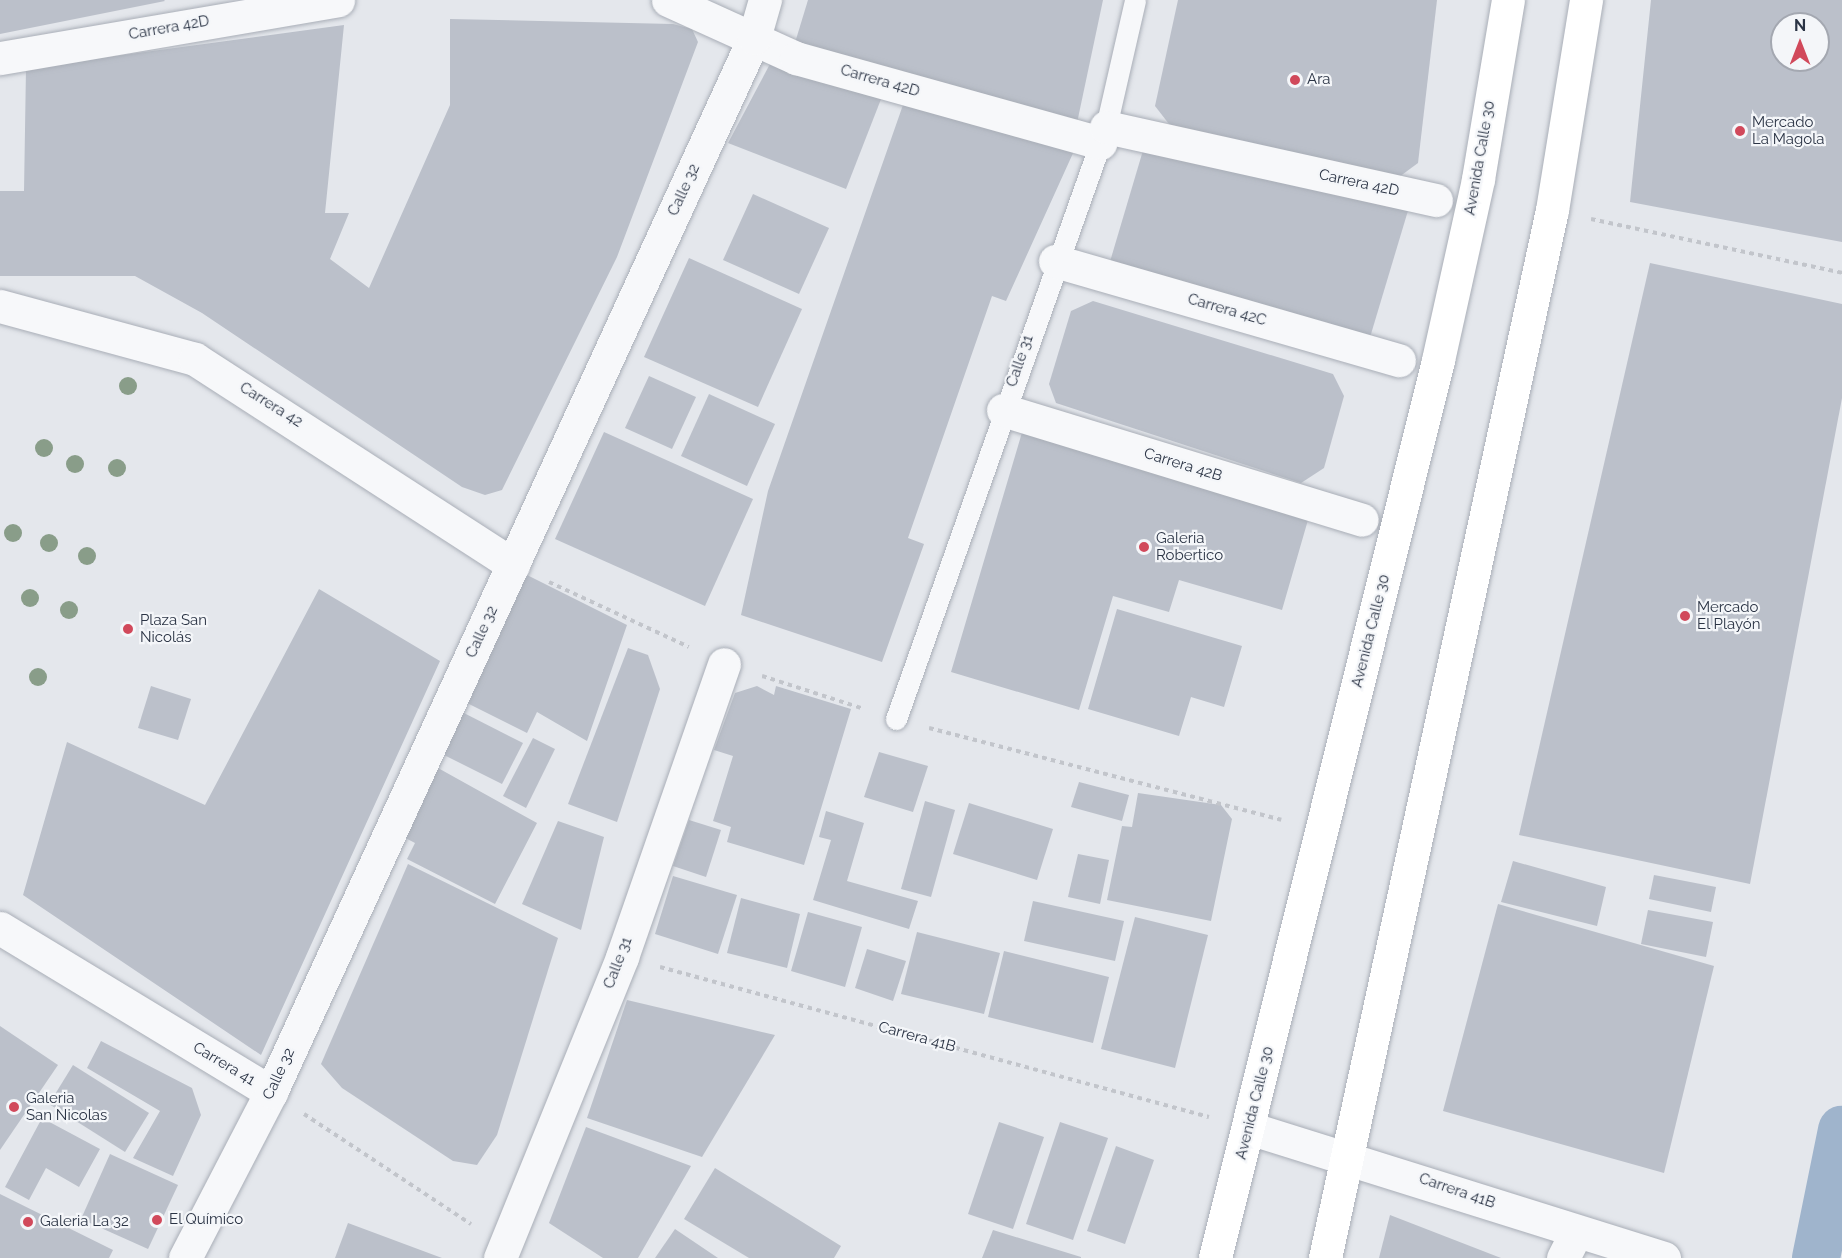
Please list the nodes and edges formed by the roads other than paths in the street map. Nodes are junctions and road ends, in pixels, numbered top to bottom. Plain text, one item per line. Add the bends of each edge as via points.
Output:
1 (338, 0) edge
2 (668, 0) edge
3 (765, 0) edge
4 (1135, 0) edge
5 (1508, 0) edge
6 (1586, 0) edge
7 (754, 38) junction
8 (0, 58) edge
9 (1103, 135) junction
10 (1436, 200) dead end
11 (1055, 261) junction
12 (0, 306) edge
13 (1399, 360) dead end
14 (1003, 410) junction
15 (1362, 520) dead end
16 (513, 565) junction
17 (724, 664) dead end
18 (896, 719) dead end
19 (0, 927) edge
20 (271, 1092) junction
21 (1249, 1128) junction
22 (1348, 1155) junction
23 (1569, 1245) edge
24 (503, 1252) edge
25 (185, 1258) edge
26 (1215, 1258) edge
27 (1325, 1258) edge
28 (1664, 1258) edge

1 - 8 street, Carrera 42D
2 - 7 street, Carrera 42D
3 - 7 street, Calle 32
4 - 9 lane, Calle 31
5 - 21 highway, Avenida Calle 30 via 1478,179 1438,360
6 - 22 highway via 1552,210
7 - 9 street, Carrera 42D via 796,58
7 - 16 street, Calle 32
9 - 10 street, Carrera 42D
9 - 11 lane, Calle 31
11 - 13 street, Carrera 42C
11 - 14 lane, Calle 31
12 - 16 street, Carrera 42 via 195,359
14 - 15 street, Carrera 42B
14 - 18 lane, Calle 31
16 - 20 street, Calle 32
17 - 24 street, Calle 31 via 622,957
19 - 20 street, Carrera 41
20 - 25 street, Calle 32
21 - 22 street, Carrera 41B
21 - 26 highway, Avenida Calle 30
22 - 23 street, Carrera 41B
22 - 27 highway
23 - 28 street, Carrera 41B

